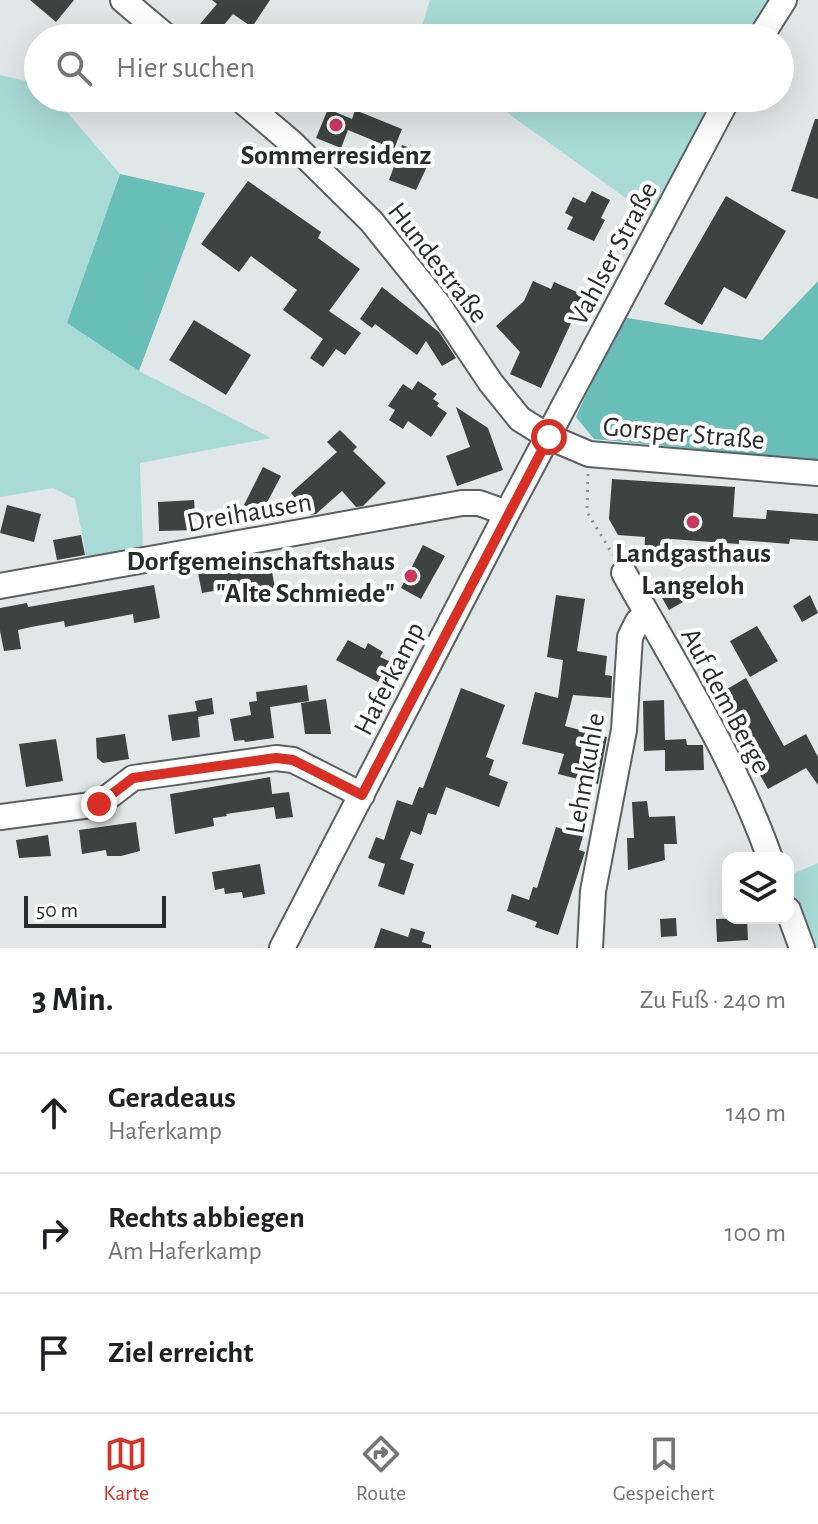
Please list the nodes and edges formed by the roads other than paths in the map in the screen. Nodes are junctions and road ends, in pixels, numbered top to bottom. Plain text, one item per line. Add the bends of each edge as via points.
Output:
1 (123, 0) edge
2 (784, 0) edge
3 (151, 24) edge
4 (769, 24) edge
5 (255, 112) edge
6 (721, 112) edge
7 (549, 437) junction
8 (818, 473) edge
9 (507, 513) junction
10 (624, 573) road end
11 (0, 586) edge
12 (648, 616) junction
13 (362, 795) junction
14 (0, 817) edge
15 (767, 852) edge
16 (793, 924) edge
17 (282, 948) edge
18 (590, 948) edge
19 (802, 948) edge

1 - 3 street
2 - 4 street
5 - 7 street, Hundestraße via 371,221 520,419
6 - 7 street, Vahlser Straße
7 - 8 street, Gorsper Straße via 589,454
7 - 9 street, Haferkamp
9 - 11 street, Dreihausen via 462,503
9 - 13 street, Haferkamp
10 - 12 street, Auf dem Berge
12 - 15 street, Auf dem Berge via 709,724
12 - 18 street, Lehmkuhle via 638,621 630,637 624,730 593,891
13 - 14 street via 293,760 276,758 133,778 99,804
13 - 17 street, Haferkamp
16 - 19 street

